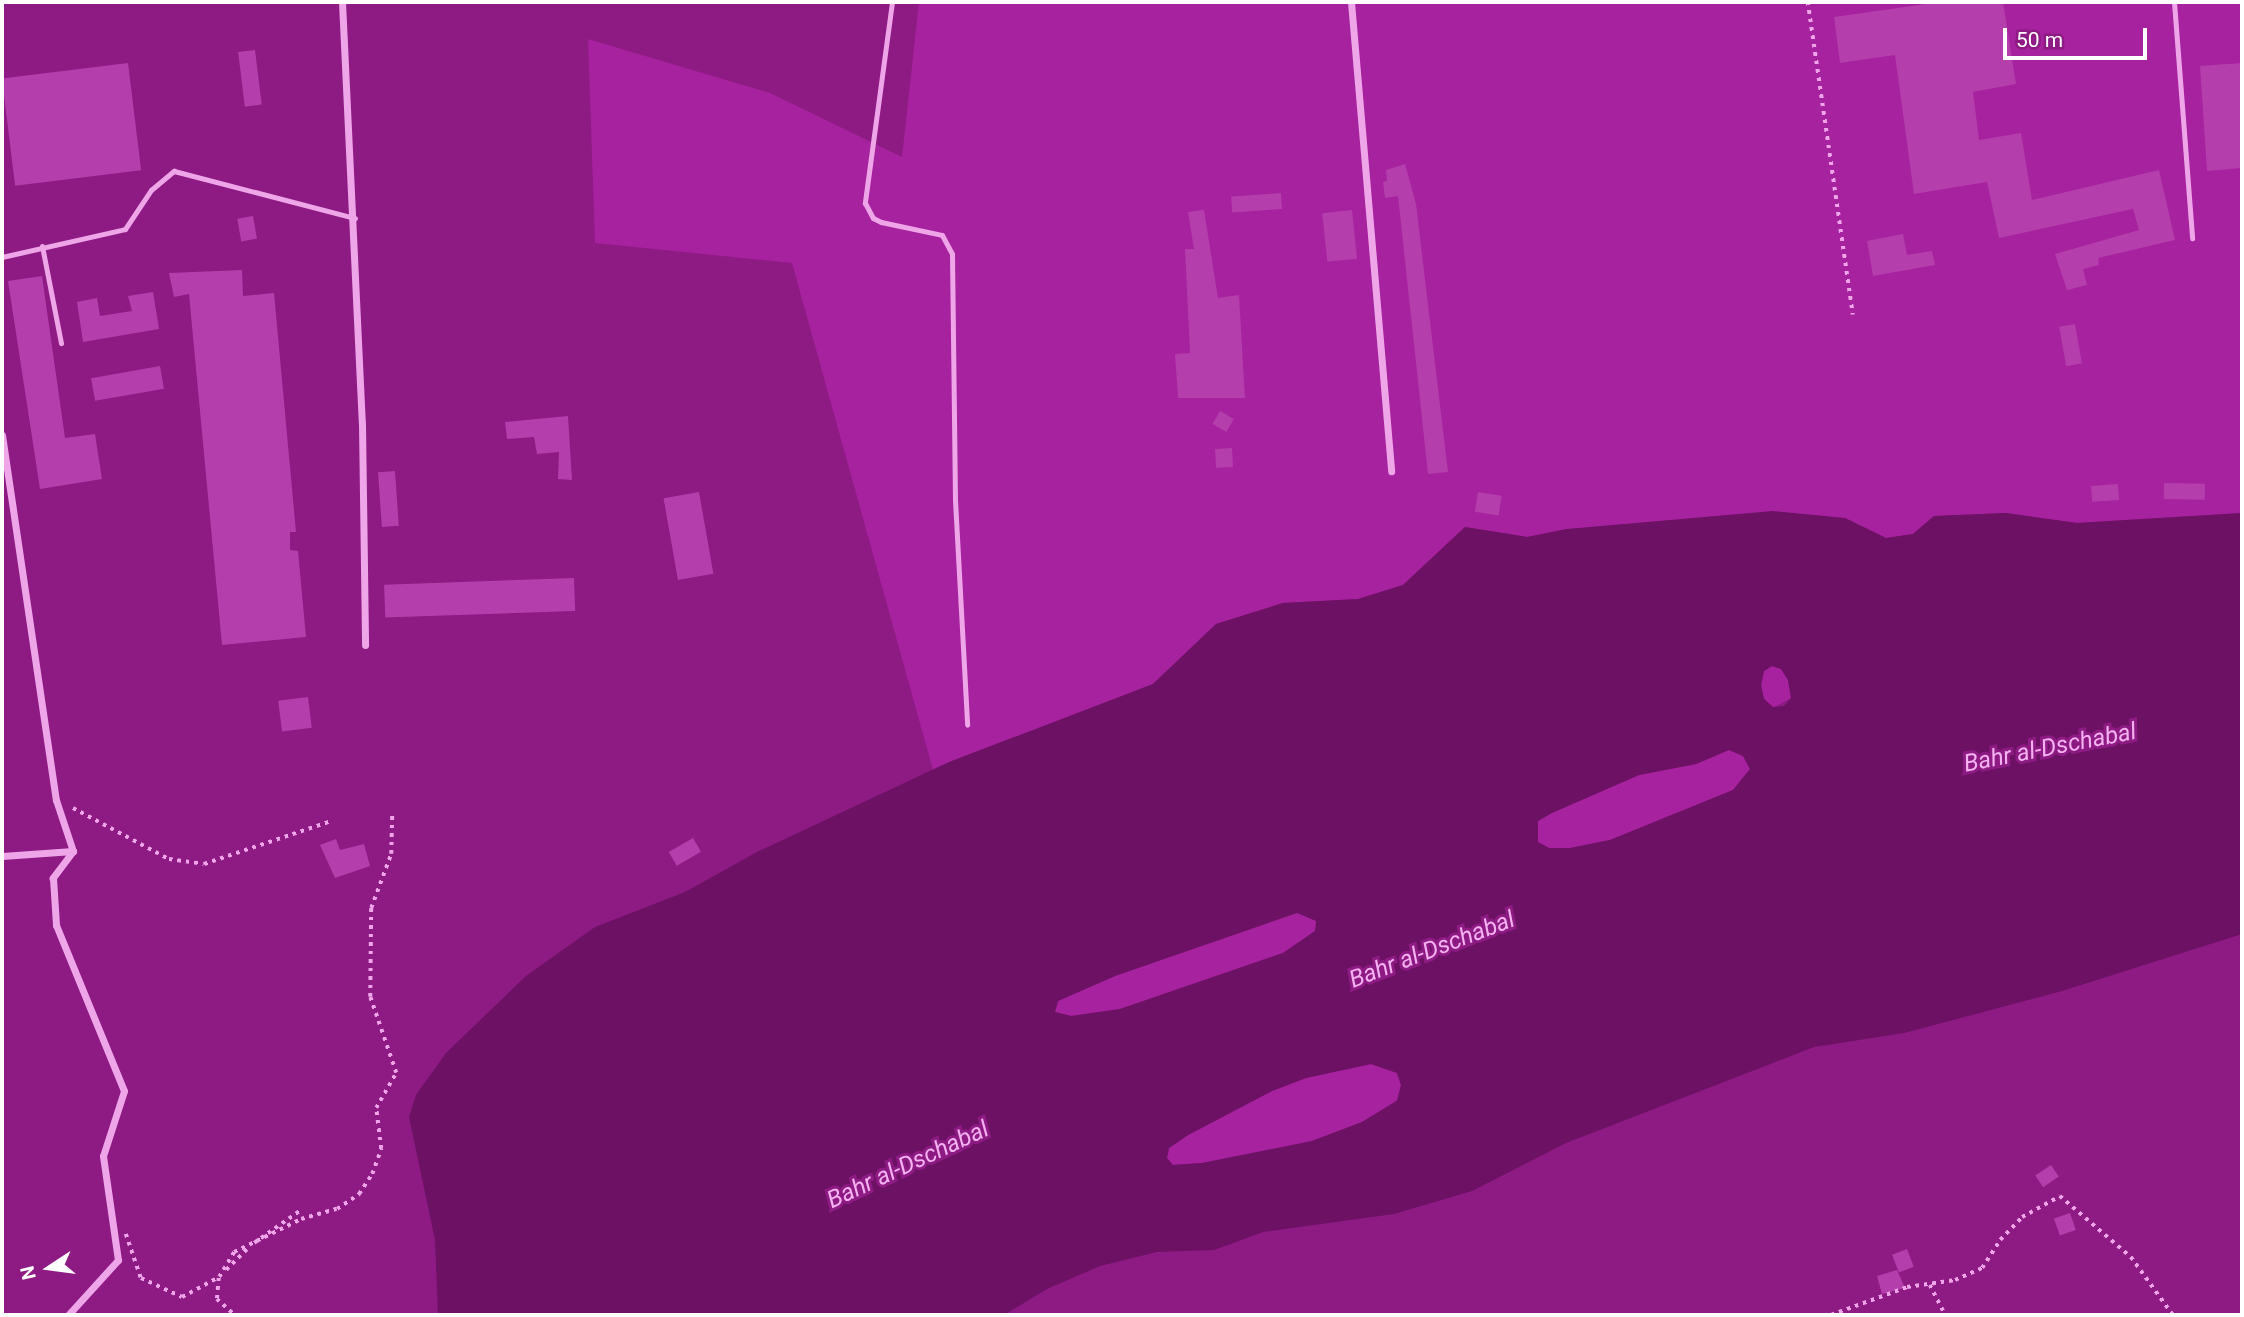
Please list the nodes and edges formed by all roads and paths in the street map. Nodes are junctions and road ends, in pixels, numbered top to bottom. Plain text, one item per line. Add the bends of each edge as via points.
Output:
1 (342, 2) edge
2 (892, 2) edge
3 (1352, 2) edge
4 (1808, 2) edge
5 (2174, 2) edge
6 (355, 218) junction
7 (2192, 238) dead end
8 (42, 246) junction
9 (2, 257) edge
10 (1853, 315) dead end
11 (61, 343) dead end
12 (2, 435) edge
13 (1391, 471) dead end
14 (365, 645) dead end
15 (967, 725) dead end
16 (56, 800) junction
17 (392, 812) dead end
18 (331, 821) dead end
19 (72, 851) junction
20 (2, 856) edge
21 (301, 1210) dead end
22 (113, 1220) junction
23 (1930, 1285) junction
24 (68, 1315) edge
25 (235, 1315) edge
26 (1831, 1315) edge
27 (1945, 1315) edge
28 (2174, 1315) edge

1 - 6 street
2 - 15 lane via 865,203 873,218 881,222 942,235 952,254 955,500
3 - 13 street
4 - 10 path
5 - 7 lane
6 - 8 lane via 174,171 151,190 125,229
6 - 14 street
8 - 9 lane
8 - 11 lane
12 - 16 street
16 - 18 path via 169,859 204,864
16 - 19 street
17 - 22 path via 391,854 371,908 370,996 396,1073 376,1108 381,1149 359,1194 337,1209 301,1219 234,1252 219,1277 182,1297 141,1278 131,1238
19 - 20 street
19 - 22 street via 53,878 56,925 124,1091 103,1156
21 - 25 path via 270,1228 219,1278 217,1299
22 - 24 street via 118,1261
23 - 26 path via 1906,1287
23 - 27 path
23 - 28 path via 1982,1268 2022,1217 2060,1196 2131,1257

